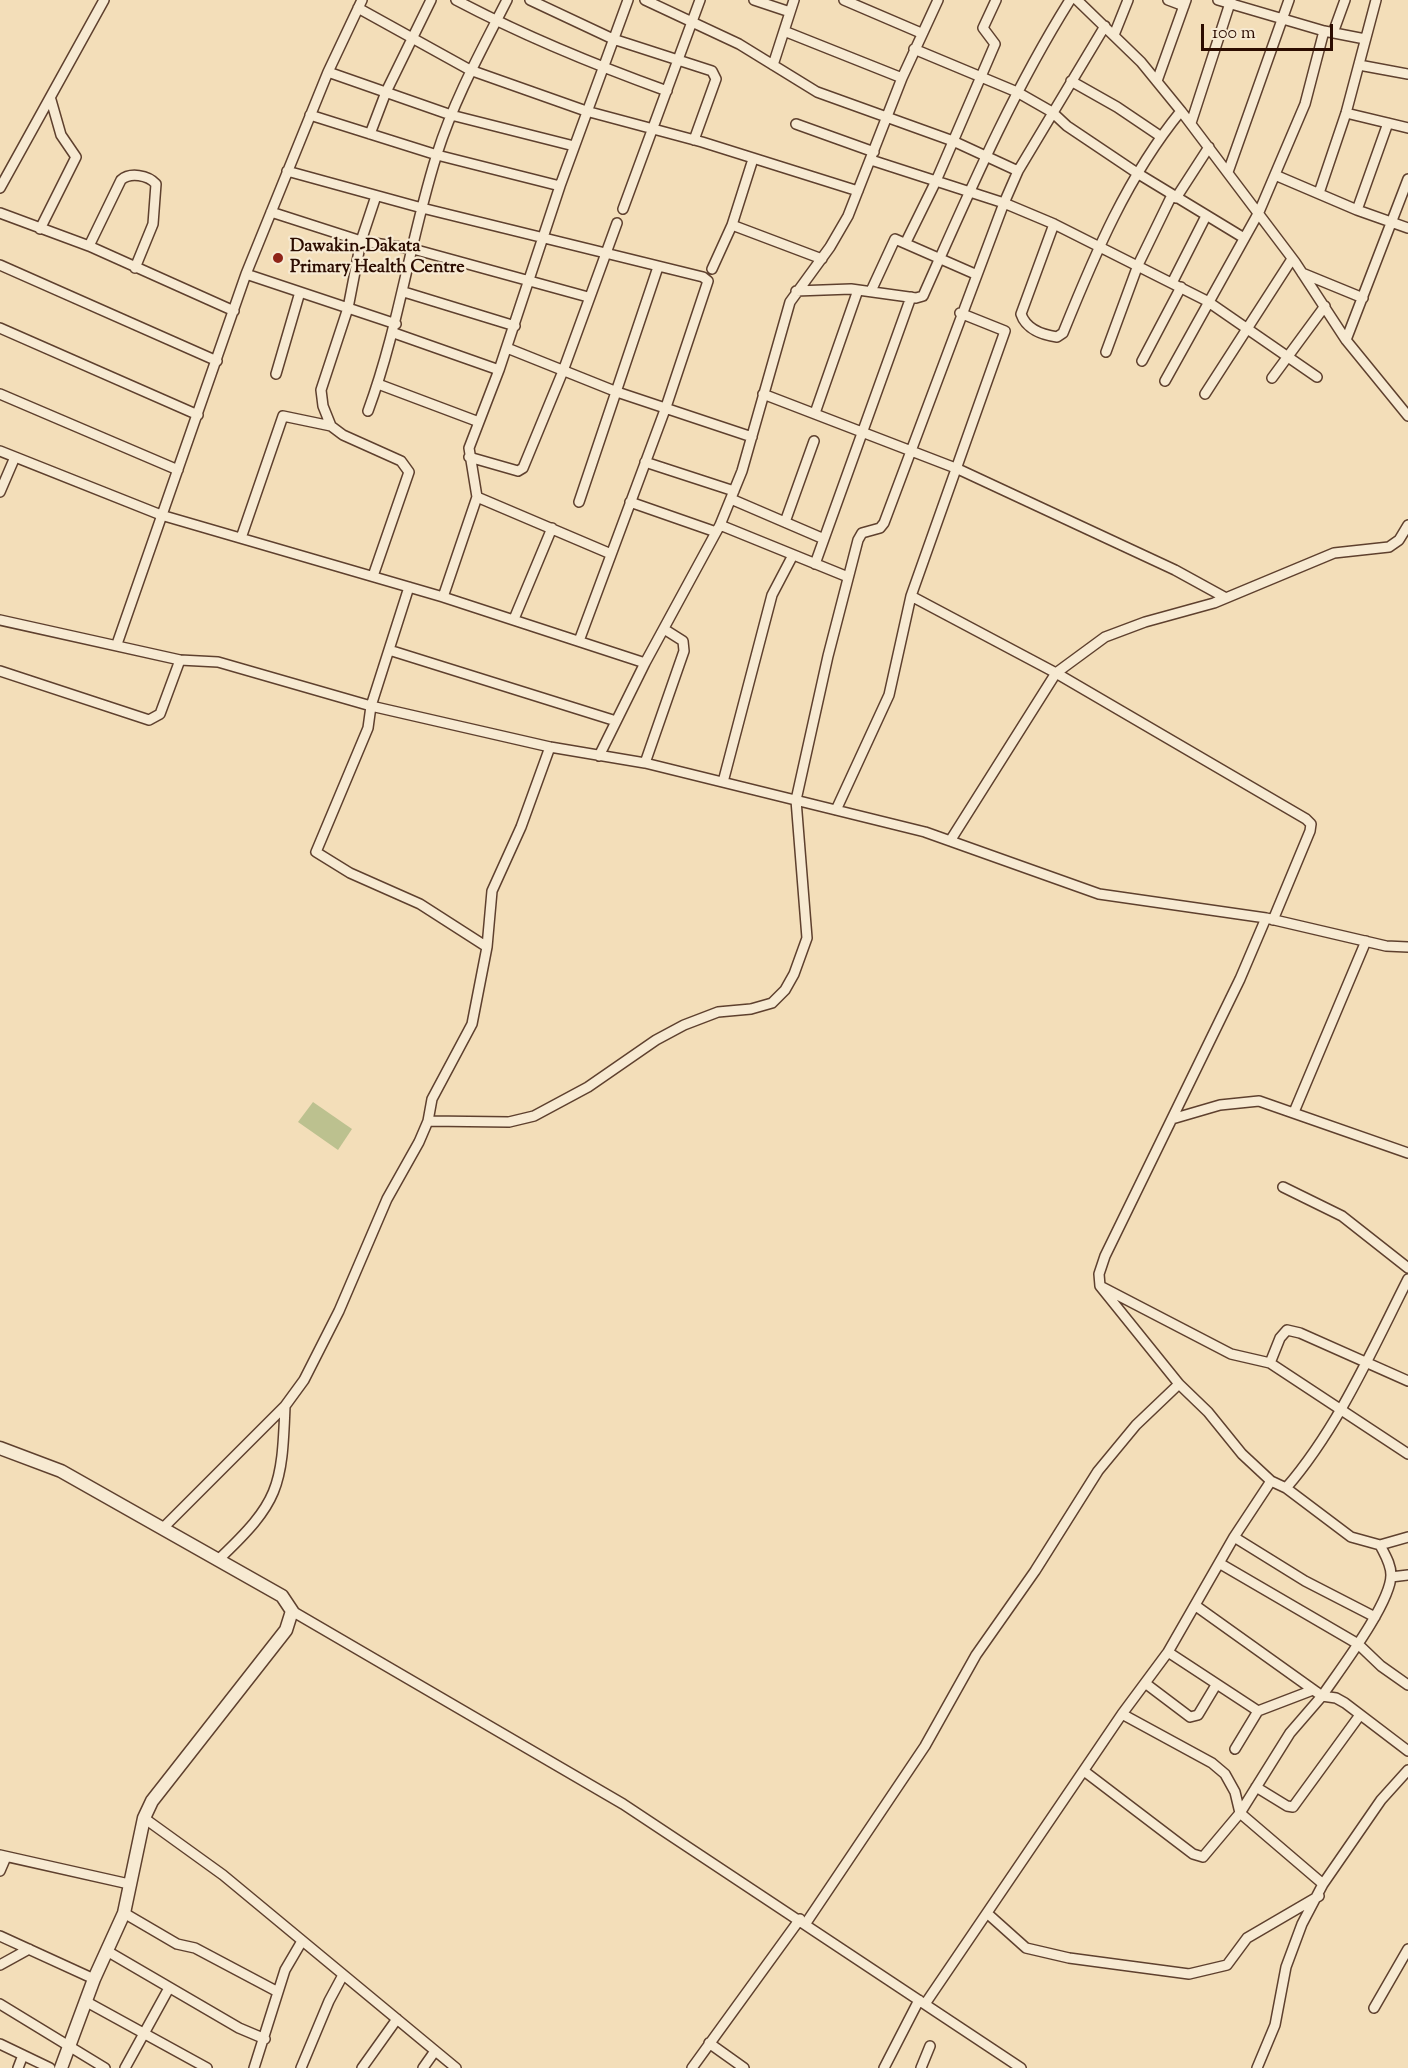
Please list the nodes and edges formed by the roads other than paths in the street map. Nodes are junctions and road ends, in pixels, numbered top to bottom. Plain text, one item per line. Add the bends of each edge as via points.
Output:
1 (104, 0) edge
2 (431, 0) edge
3 (456, 0) edge
4 (507, 0) edge
5 (530, 0) edge
6 (628, 0) edge
7 (645, 0) edge
8 (700, 0) edge
9 (753, 0) edge
10 (794, 0) edge
11 (844, 0) edge
12 (938, 0) edge
13 (996, 0) edge
14 (1070, 0) edge
15 (1077, 0) edge
16 (1128, 0) edge
17 (1168, 0) edge
18 (1218, 0) edge
19 (1289, 0) edge
20 (1345, 0) edge
21 (1376, 0) edge
22 (1230, 2) edge
23 (1185, 3) edge
24 (360, 4) edge
25 (790, 12) junction
26 (1282, 17) junction
27 (496, 21) junction
28 (692, 21) junction
29 (1105, 26) junction
30 (784, 32) junction
31 (1328, 32) junction
32 (921, 33) junction
33 (1114, 34) junction
34 (412, 38) junction
35 (613, 39) junction
36 (1365, 39) junction
37 (914, 49) junction
38 (678, 60) junction
39 (773, 65) junction
40 (1359, 65) junction
41 (602, 68) junction
42 (470, 70) junction
43 (328, 72) junction
44 (1408, 74) edge
45 (980, 77) junction
46 (902, 78) junction
47 (1071, 81) junction
48 (1157, 81) junction
49 (667, 91) junction
50 (386, 92) junction
51 (1017, 92) junction
52 (51, 100) junction
53 (586, 111) junction
54 (1181, 111) junction
55 (1052, 112) junction
56 (1346, 113) junction
57 (310, 115) junction
58 (451, 115) junction
59 (886, 119) junction
60 (1191, 123) junction
61 (1388, 123) junction
62 (796, 124) dead end
63 (1408, 128) edge
64 (653, 130) junction
65 (370, 134) junction
66 (1160, 136) junction
67 (694, 140) junction
68 (953, 141) junction
69 (574, 146) junction
70 (1209, 147) junction
71 (437, 155) junction
72 (873, 156) junction
73 (985, 156) junction
74 (753, 159) junction
75 (287, 171) junction
76 (1018, 171) junction
77 (1228, 172) junction
78 (1137, 173) junction
79 (1275, 175) junction
80 (1408, 179) edge
81 (936, 182) junction
82 (560, 186) junction
83 (0, 188) edge
84 (858, 191) junction
85 (969, 192) junction
86 (1319, 193) junction
87 (376, 196) junction
88 (1174, 196) junction
89 (1004, 203) junction
90 (422, 208) junction
91 (623, 209) dead end
92 (1358, 210) junction
93 (271, 212) junction
94 (1259, 212) junction
95 (0, 213) edge
96 (1206, 216) junction
97 (1392, 222) junction
98 (617, 223) dead end
99 (1054, 224) junction
100 (732, 225) junction
101 (1408, 228) edge
102 (40, 229) junction
103 (543, 238) junction
104 (1244, 238) junction
105 (361, 241) junction
106 (906, 242) junction
107 (89, 246) junction
108 (1098, 246) junction
109 (413, 249) junction
110 (606, 253) junction
111 (939, 258) junction
112 (822, 259) junction
113 (1292, 259) junction
114 (0, 265) edge
115 (1138, 265) junction
116 (658, 267) junction
117 (135, 268) junction
118 (712, 268) dead end
119 (1302, 273) junction
120 (246, 274) junction
121 (975, 274) junction
122 (530, 279) junction
123 (1176, 285) junction
124 (858, 290) junction
125 (796, 291) junction
126 (872, 291) junction
127 (300, 292) junction
128 (404, 292) junction
129 (588, 297) junction
130 (911, 297) junction
131 (1363, 298) junction
132 (1207, 302) junction
133 (1325, 306) junction
134 (348, 308) junction
135 (234, 311) junction
136 (960, 314) junction
137 (515, 326) junction
138 (0, 328) edge
139 (395, 328) junction
140 (1246, 328) junction
141 (1346, 340) junction
142 (507, 348) junction
143 (1106, 352) dead end
144 (1287, 356) junction
145 (217, 361) junction
146 (1142, 361) dead end
147 (500, 370) junction
148 (563, 371) junction
149 (276, 374) dead end
150 (1317, 377) dead end
151 (1272, 378) dead end
152 (1165, 381) dead end
153 (378, 384) junction
154 (617, 392) junction
155 (0, 394) edge
156 (763, 394) junction
157 (1205, 394) dead end
158 (666, 407) junction
159 (369, 411) dead end
160 (814, 413) junction
161 (198, 415) junction
162 (1408, 416) edge
163 (479, 422) junction
164 (331, 426) junction
165 (862, 431) junction
166 (752, 437) junction
167 (814, 441) dead end
168 (910, 449) junction
169 (0, 451) edge
170 (15, 457) junction
171 (469, 457) junction
172 (645, 462) junction
173 (958, 469) junction
174 (178, 470) junction
175 (0, 492) edge
176 (733, 495) junction
177 (477, 497) junction
178 (579, 502) dead end
179 (630, 502) junction
180 (161, 515) junction
181 (785, 522) junction
182 (1408, 525) edge
183 (552, 528) junction
184 (718, 529) junction
185 (241, 538) junction
186 (824, 539) junction
187 (611, 554) junction
188 (793, 555) junction
189 (815, 564) junction
190 (373, 576) junction
191 (848, 578) junction
192 (409, 587) junction
193 (911, 596) junction
194 (443, 597) junction
195 (1226, 598) junction
196 (514, 619) junction
197 (0, 620) edge
198 (664, 629) junction
199 (579, 640) junction
200 (117, 644) junction
201 (389, 650) junction
202 (180, 660) junction
203 (645, 663) junction
204 (0, 671) edge
205 (1056, 673) junction
206 (371, 706) junction
207 (616, 721) junction
208 (550, 747) junction
209 (599, 756) junction
210 (645, 763) junction
211 (723, 782) junction
212 (796, 800) junction
213 (836, 810) junction
214 (950, 841) junction
215 (1269, 919) junction
216 (1366, 941) junction
217 (487, 947) junction
218 (1408, 947) edge
219 (1294, 1112) junction
220 (1172, 1119) junction
221 (428, 1121) junction
222 (1408, 1153) edge
223 (1283, 1187) dead end
224 (1408, 1268) edge
225 (1408, 1279) edge
226 (1100, 1286) junction
227 (1366, 1362) junction
228 (1270, 1363) junction
229 (1408, 1381) edge
230 (1179, 1384) junction
231 (285, 1406) junction
232 (1339, 1409) junction
233 (0, 1448) edge
234 (1408, 1454) edge
235 (1271, 1481) junction
236 (1286, 1488) junction
237 (164, 1527) junction
238 (1234, 1537) junction
239 (1408, 1537) edge
240 (1380, 1545) junction
241 (219, 1559) junction
242 (1219, 1563) junction
243 (1408, 1575) edge
244 (1391, 1577) junction
245 (1196, 1606) junction
246 (292, 1611) junction
247 (1375, 1617) junction
248 (1358, 1644) junction
249 (1168, 1652) junction
250 (1145, 1683) junction
251 (1216, 1685) junction
252 (1408, 1685) edge
253 (1317, 1693) junction
254 (1258, 1711) junction
255 (1122, 1714) junction
256 (1360, 1715) junction
257 (1235, 1749) dead end
258 (1408, 1751) edge
259 (1408, 1770) edge
260 (1084, 1771) junction
261 (1257, 1787) junction
262 (1240, 1813) junction
263 (144, 1818) junction
264 (3, 1856) edge
265 (0, 1871) edge
266 (129, 1884) junction
267 (1323, 1884) junction
268 (1319, 1896) junction
269 (124, 1913) junction
270 (988, 1914) junction
271 (803, 1921) junction
272 (0, 1936) edge
273 (302, 1941) junction
274 (1408, 1948) edge
275 (29, 1949) junction
276 (107, 1952) junction
277 (0, 1965) edge
278 (344, 1975) junction
279 (94, 1979) junction
280 (169, 1988) junction
281 (278, 1992) junction
282 (85, 2001) junction
283 (922, 2002) junction
284 (0, 2004) edge
285 (1374, 2008) dead end
286 (397, 2019) junction
287 (144, 2034) junction
288 (265, 2039) junction
289 (709, 2043) junction
290 (0, 2044) edge
291 (67, 2045) junction
292 (930, 2046) dead end
293 (435, 2051) junction
294 (23, 2055) junction
295 (18, 2068) edge
296 (51, 2068) edge
297 (61, 2068) edge
298 (105, 2068) edge
299 (125, 2068) edge
300 (207, 2068) edge
301 (254, 2068) edge
302 (301, 2068) edge
303 (362, 2068) edge
304 (423, 2068) edge
305 (456, 2068) edge
306 (692, 2068) edge
307 (744, 2068) edge
308 (884, 2068) edge
309 (921, 2068) edge
310 (1021, 2068) edge
311 (1257, 2068) edge

1 - 52 street
2 - 34 street
3 - 27 street
4 - 27 street
5 - 35 street
6 - 35 street
7 - 28 street
8 - 28 street
9 - 25 street
10 - 25 street
11 - 32 street
12 - 32 street
13 - 45 street via 983,28 995,44
14 - 51 street
15 - 29 street
16 - 33 street
17 - 23 street
18 - 22 street
19 - 26 street
20 - 31 street
21 - 36 street
22 - 26 street
22 - 60 street
23 - 48 street
24 - 34 street
24 - 43 street
25 - 30 street
26 - 31 street
26 - 77 street
27 - 41 street
27 - 42 street
28 - 38 street
28 - 39 street
29 - 33 street
29 - 47 street
30 - 39 street
30 - 46 street
31 - 36 street
31 - 79 street via 1305,104
32 - 37 street
33 - 48 street
34 - 42 street
34 - 50 street
35 - 38 street
35 - 41 street
36 - 40 street
37 - 45 street
37 - 46 street
38 - 49 street
38 - 67 street via 712,71 716,79
39 - 59 street via 817,92
40 - 44 street
40 - 56 street
41 - 49 street
41 - 53 street
42 - 53 street
42 - 58 street
43 - 50 street
43 - 57 street
45 - 51 street
45 - 68 street
46 - 59 street
47 - 55 street
47 - 66 street
48 - 54 street
49 - 64 street
50 - 58 street
50 - 65 street
51 - 55 street
51 - 73 street
52 - 83 street
52 - 102 street via 61,135 76,157
53 - 64 street
53 - 69 street
54 - 60 street
54 - 66 street
55 - 76 street
55 - 78 street
56 - 61 street
56 - 86 street
57 - 65 street
57 - 75 street
58 - 69 street
58 - 71 street
59 - 68 street
59 - 72 street
60 - 70 street
61 - 63 street
61 - 92 street
62 - 72 street
64 - 67 street
64 - 91 street
65 - 71 street
66 - 78 street
67 - 74 street
68 - 73 street
68 - 81 street
69 - 82 street
70 - 77 street
70 - 88 street
71 - 82 street
71 - 90 street
72 - 81 street
72 - 84 street
73 - 76 street
73 - 85 street
74 - 84 street
74 - 100 street
75 - 87 street
75 - 93 street
76 - 89 street
77 - 94 street
78 - 88 street
78 - 108 street
79 - 86 street
79 - 94 street
80 - 97 street
81 - 85 street
81 - 106 street
82 - 103 street
84 - 112 street
85 - 89 street
85 - 111 street
86 - 92 street
87 - 90 street
87 - 105 street
88 - 96 street
88 - 115 street
89 - 99 street
89 - 121 street
90 - 103 street
90 - 109 street
92 - 97 street
93 - 105 street
93 - 120 street
94 - 104 street
94 - 113 street
95 - 102 street
96 - 104 street
96 - 123 street
97 - 101 street
97 - 131 street
98 - 110 street
99 - 108 street
99 - 108 street via 1021,314 1023,321 1035,330 1057,337 1063,333
100 - 112 street
100 - 118 street
102 - 107 street
103 - 110 street
103 - 122 street
104 - 132 street
105 - 109 street
105 - 134 street
106 - 111 street
106 - 126 street via 894,240
107 - 117 street
107 - 117 street via 121,180 130,175 151,178 156,184 153,224
108 - 115 street
109 - 122 street
109 - 128 street
110 - 116 street
110 - 129 street
111 - 121 street
111 - 130 street via 923,296
112 - 125 street
113 - 119 street
113 - 140 street
114 - 145 street
115 - 123 street
115 - 143 street
116 - 154 street
116 - 158 street via 708,281
117 - 135 street
119 - 131 street
119 - 133 street
120 - 127 street
120 - 135 street
121 - 136 street
122 - 129 street
122 - 137 street
123 - 132 street
123 - 146 street
124 - 125 street
124 - 126 street
124 - 160 street
125 - 156 street
126 - 130 street
127 - 134 street
127 - 149 street
128 - 137 street
128 - 139 street
129 - 148 street
130 - 165 street
131 - 141 street
132 - 140 street
132 - 152 street
133 - 141 street
133 - 144 street
134 - 139 street
134 - 164 street via 321,390 322,406
135 - 145 street
136 - 168 street
136 - 173 street via 1005,331
137 - 142 street
138 - 161 street
139 - 147 street
139 - 153 street
140 - 144 street
140 - 157 street
141 - 162 street
142 - 147 street
142 - 148 street
144 - 150 street
144 - 151 street
145 - 161 street
147 - 163 street
148 - 154 street
148 - 171 street via 521,470
153 - 159 street
153 - 163 street
154 - 158 street
154 - 178 street
155 - 174 street
156 - 160 street
156 - 166 street
158 - 166 street
158 - 172 street
160 - 165 street
161 - 174 street
163 - 171 street
164 - 185 street via 283,416
164 - 190 street via 400,461 409,472
165 - 168 street
165 - 186 street
166 - 176 street
167 - 181 street
168 - 173 street
168 - 191 street via 884,524 860,535
169 - 170 street
170 - 175 street
170 - 180 street
171 - 177 street
172 - 176 street
172 - 179 street
173 - 193 street
173 - 195 street via 1175,570
174 - 180 street
176 - 181 street
176 - 184 street
177 - 183 street
177 - 194 street
179 - 184 street
179 - 187 street
180 - 185 street
180 - 200 street
181 - 186 street
182 - 195 street via 1389,547 1335,553
183 - 187 street
183 - 196 street
184 - 188 street
184 - 198 street
185 - 190 street
186 - 189 street
187 - 199 street
188 - 189 street
188 - 211 street via 772,595
189 - 191 street
190 - 192 street
191 - 212 street
192 - 194 street
192 - 201 street
193 - 205 street
193 - 213 street via 890,695
194 - 196 street
195 - 205 street via 1106,637
196 - 199 street
197 - 200 street
198 - 203 street
198 - 210 street via 683,641 684,651
199 - 203 street
200 - 202 street
201 - 206 street
201 - 207 street
202 - 204 street via 160,714 149,720
202 - 206 street via 218,662
203 - 207 street
205 - 214 street
205 - 215 street via 1311,824
206 - 208 street
206 - 217 street via 368,728 316,852 350,873 420,904
207 - 209 street
208 - 209 street
208 - 217 street via 492,891
209 - 210 street
210 - 211 street
211 - 212 street
212 - 213 street
212 - 221 street via 807,938 794,974 772,1003 718,1012 684,1025 588,1087 534,1116 499,1122
213 - 214 street
214 - 215 street via 1100,894
215 - 216 street
215 - 220 street
216 - 218 street
216 - 219 street
217 - 221 street via 472,1024 432,1099
219 - 220 street via 1259,1101 1240,1101
219 - 222 street
220 - 226 street via 1105,1256
221 - 231 street via 387,1199 339,1311 304,1380
223 - 224 street via 1342,1216
225 - 227 street
226 - 228 street via 1231,1354
226 - 230 street
227 - 228 street via 1287,1330
227 - 229 street
227 - 232 street
228 - 232 street
230 - 235 street
230 - 271 street via 1136,1425 1098,1470 1035,1571 976,1655 925,1746
231 - 237 street
231 - 241 street via 284,1458 275,1492 254,1526
232 - 234 street
232 - 236 street via 1309,1462
233 - 237 street via 61,1471
235 - 236 street
235 - 238 street
236 - 240 street via 1351,1537
237 - 241 street
238 - 242 street
238 - 247 street via 1305,1581
239 - 240 street
240 - 244 street via 1389,1560
241 - 246 street via 282,1596
242 - 245 street
242 - 248 street
243 - 244 street
244 - 247 street
245 - 249 street
245 - 253 street
246 - 263 street via 286,1630 152,1801
246 - 271 street via 623,1804
247 - 248 street
248 - 252 street
248 - 253 street
249 - 250 street
249 - 251 street
250 - 251 street via 1190,1717 1198,1715
250 - 255 street
251 - 254 street
253 - 254 street
253 - 256 street via 1336,1698
253 - 261 street
254 - 257 street
255 - 260 street
255 - 262 street via 1212,1763 1225,1774
256 - 258 street
256 - 261 street via 1293,1807
259 - 267 street via 1381,1800
260 - 262 street via 1193,1854 1203,1857
260 - 270 street
261 - 262 street
262 - 267 street
263 - 266 street
263 - 273 street via 223,1875
264 - 265 street
264 - 266 street
266 - 269 street
267 - 268 street
268 - 270 street via 1247,1938 1227,1965 1189,1974 1069,1959 1026,1948
268 - 311 street via 1293,1946 1275,2025
269 - 276 street
269 - 281 street via 177,1944 195,1948
270 - 283 street
271 - 283 street
271 - 289 street
272 - 275 street
273 - 278 street
273 - 281 street via 285,1970
274 - 285 street
275 - 277 street
275 - 279 street
276 - 279 street
276 - 280 street
278 - 286 street
278 - 302 street
279 - 282 street
280 - 287 street
280 - 288 street
281 - 288 street
282 - 287 street
282 - 291 street
283 - 308 street
283 - 310 street
284 - 291 street
286 - 293 street
286 - 303 street
287 - 299 street
287 - 300 street
288 - 301 street
289 - 306 street
289 - 307 street
290 - 294 street
291 - 297 street
291 - 298 street
292 - 309 street
293 - 304 street
293 - 305 street
294 - 295 street
294 - 296 street

